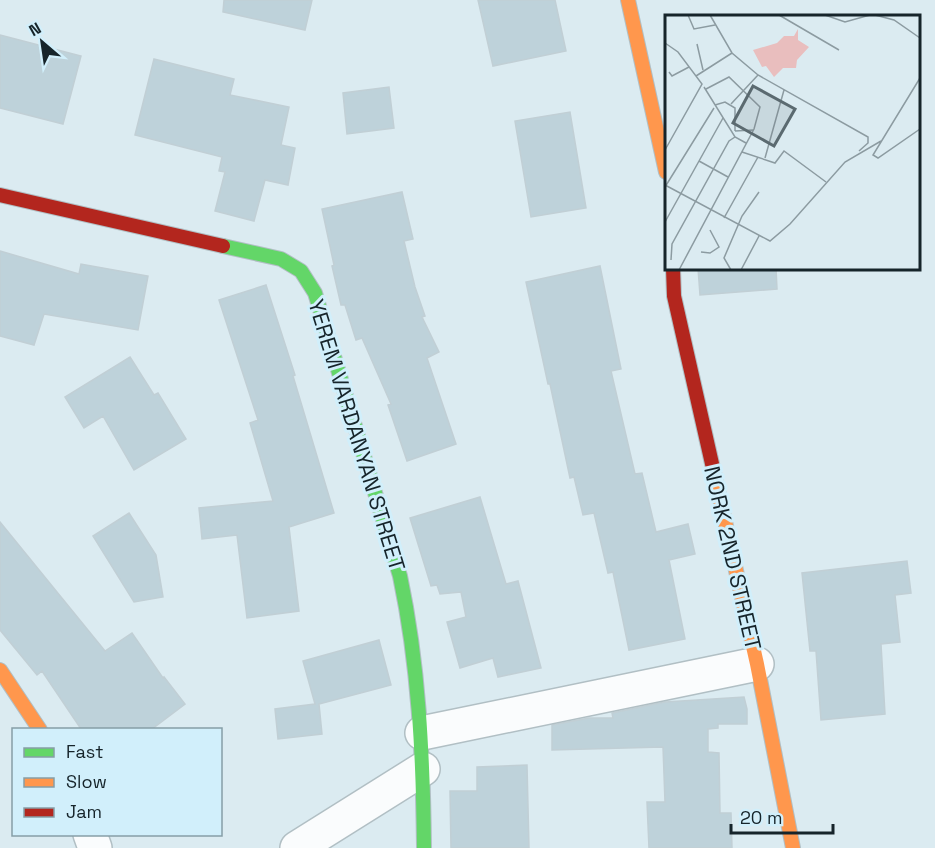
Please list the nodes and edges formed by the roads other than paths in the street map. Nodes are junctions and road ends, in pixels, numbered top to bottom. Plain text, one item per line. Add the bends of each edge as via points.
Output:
1 (628, 0) edge
2 (665, 167) edge
3 (0, 195) edge
4 (672, 270) edge
5 (757, 664) junction
6 (0, 670) edge
7 (39, 728) edge
8 (422, 733) junction
9 (423, 769) junction
10 (297, 848) edge
11 (424, 848) edge
12 (793, 848) edge

1 - 2 street
3 - 8 street, YEREM VARDANYAN STREET via 281,259 301,271 315,293 400,576 409,612
4 - 5 street, NORK 2ND STREET via 674,296
5 - 8 street
5 - 12 street, NORK 2ND STREET
6 - 7 street
8 - 9 street, YEREM VARDANYAN STREET
9 - 10 street
9 - 11 street, YEREM VARDANYAN STREET

